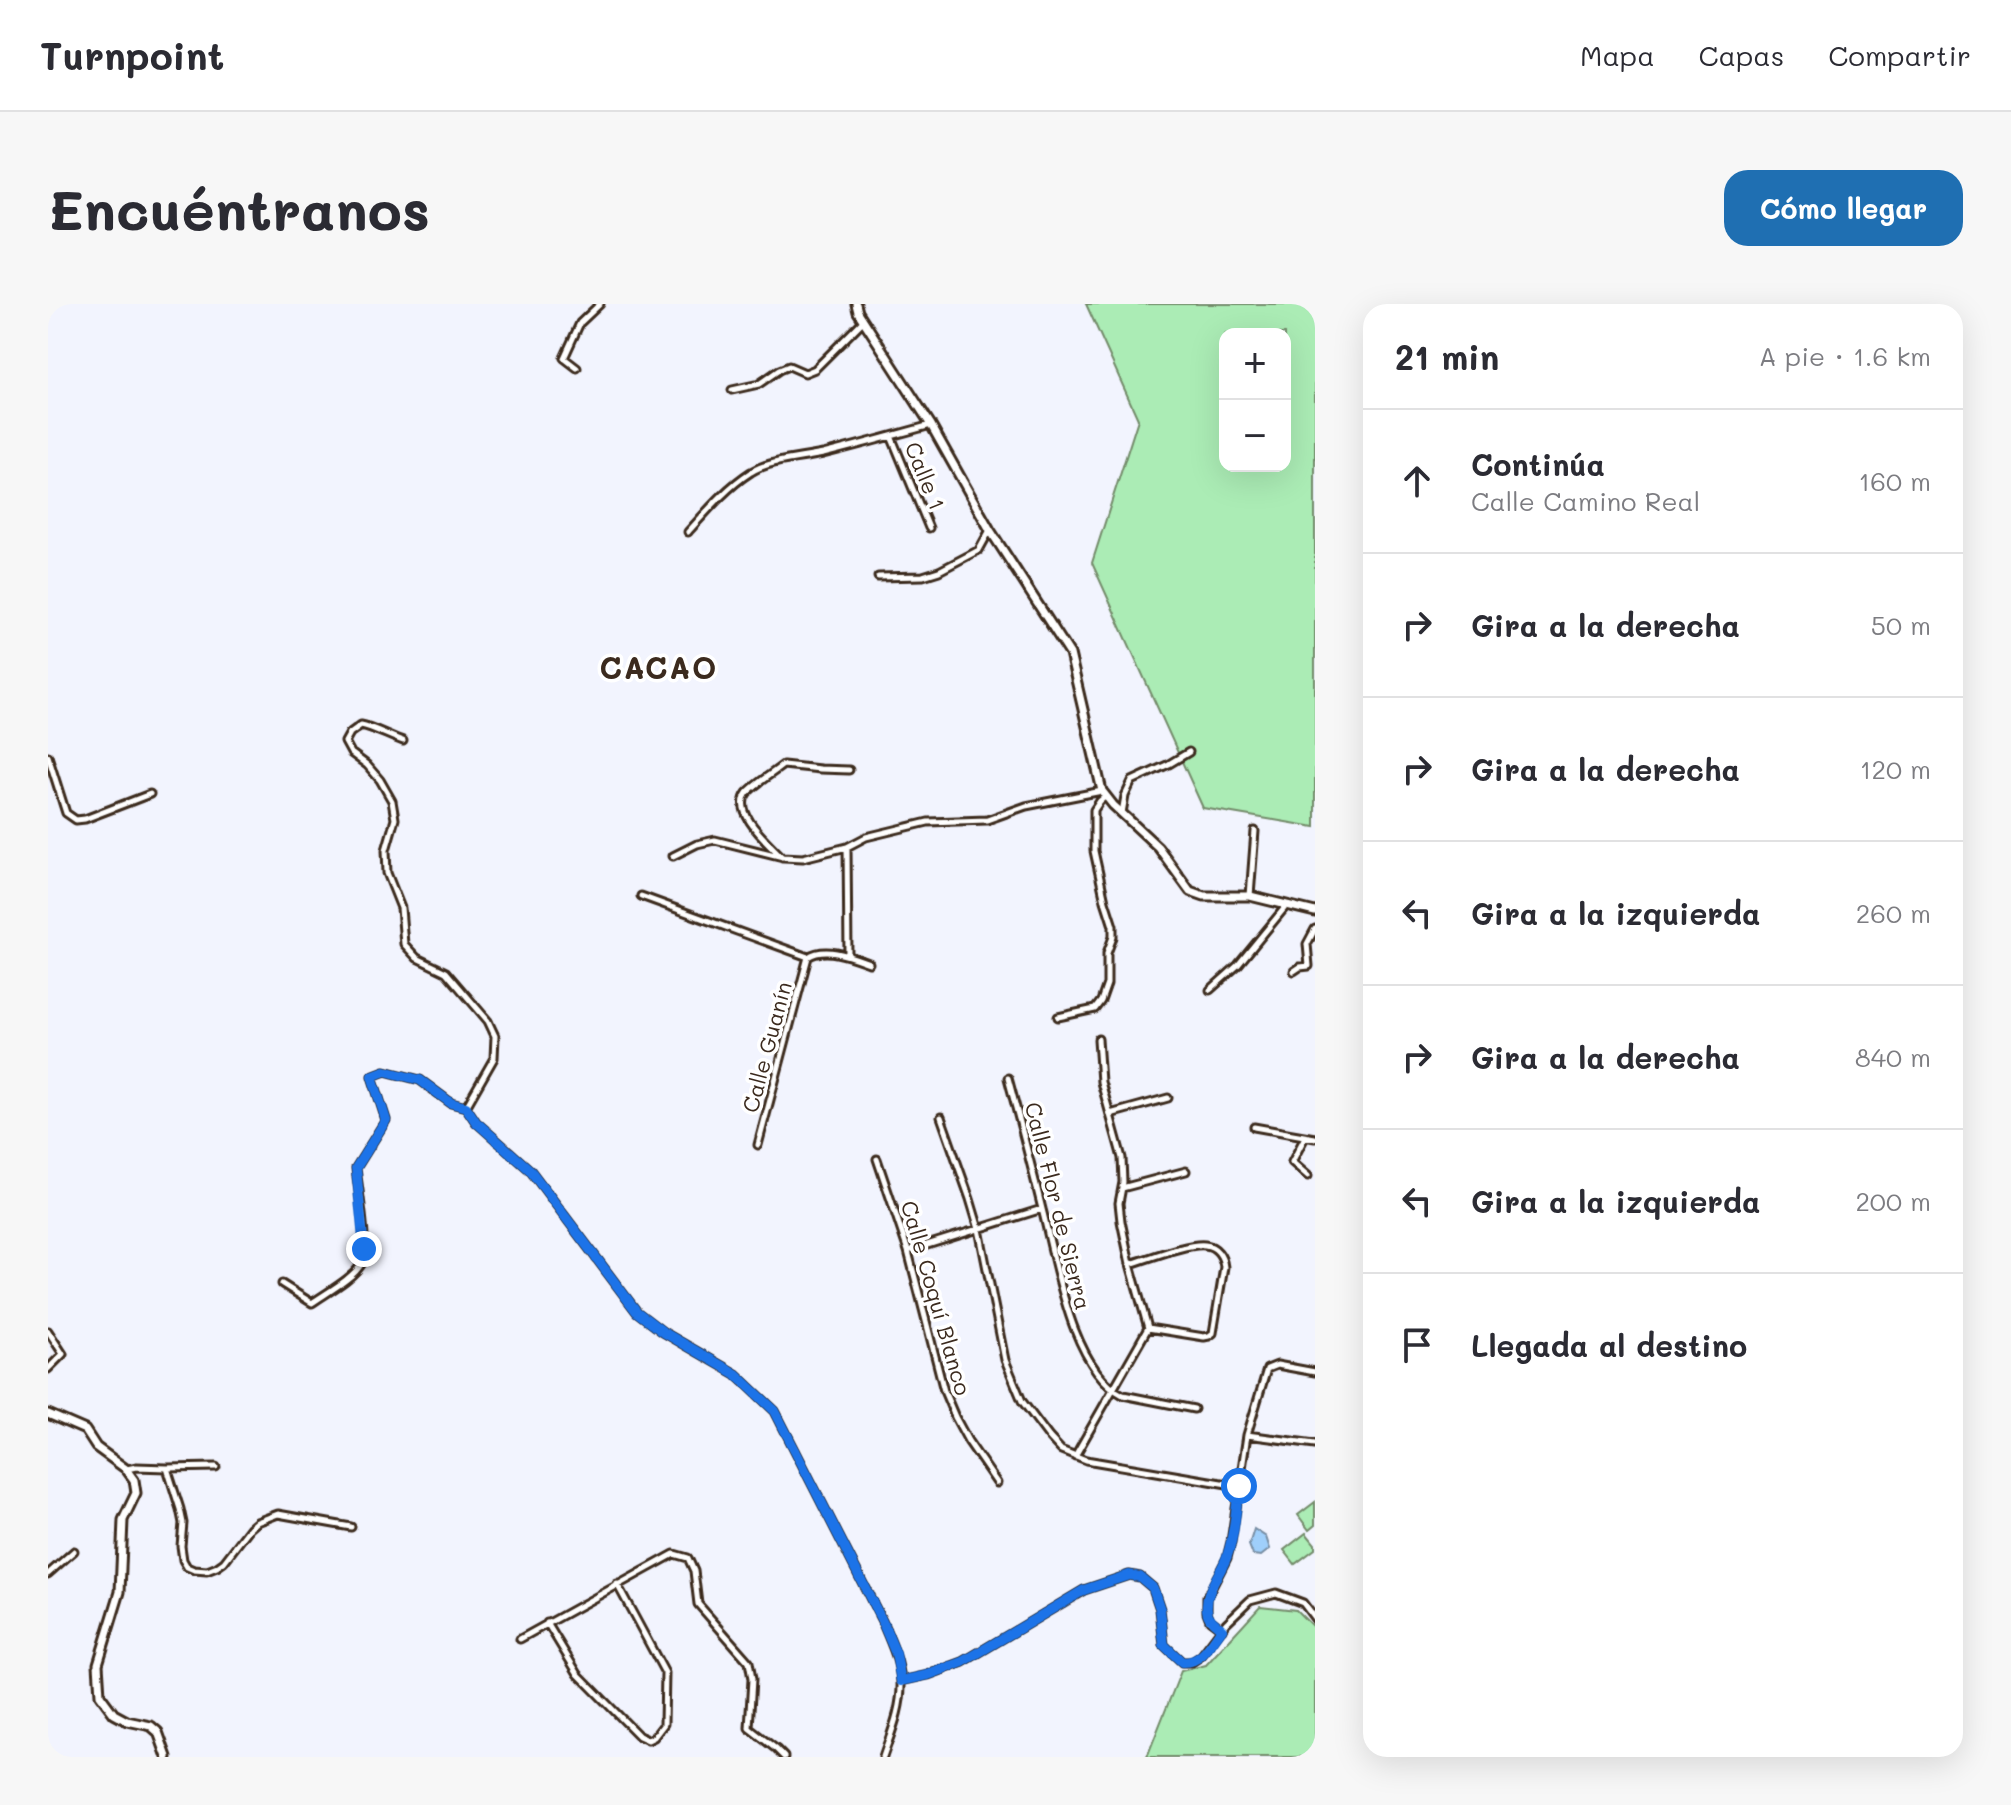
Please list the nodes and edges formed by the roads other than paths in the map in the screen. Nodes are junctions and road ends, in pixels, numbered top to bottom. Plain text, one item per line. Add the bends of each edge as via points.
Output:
1 (600, 304) edge
2 (854, 307) edge
3 (864, 320) junction
4 (577, 368) dead end
5 (732, 390) dead end
6 (931, 425) junction
7 (891, 436) junction
8 (929, 528) dead end
9 (990, 530) junction
10 (688, 532) dead end
11 (878, 577) dead end
12 (403, 741) dead end
13 (1189, 752) dead end
14 (48, 756) edge
15 (849, 770) dead end
16 (1104, 793) junction
17 (150, 794) dead end
18 (1122, 814) junction
19 (1255, 831) dead end
20 (847, 847) junction
21 (673, 856) dead end
22 (783, 857) junction
23 (641, 896) dead end
24 (1250, 896) junction
25 (1287, 905) junction
26 (1315, 912) edge
27 (1315, 929) edge
28 (848, 955) junction
29 (808, 957) junction
30 (869, 963) dead end
31 (1294, 971) dead end
32 (1210, 990) dead end
33 (1058, 1017) dead end
34 (1098, 1039) dead end
35 (1008, 1078) dead end
36 (1168, 1098) dead end
37 (466, 1107) junction
38 (1110, 1114) junction
39 (941, 1117) dead end
40 (1254, 1127) dead end
41 (1305, 1137) junction
42 (1315, 1138) edge
43 (758, 1145) dead end
44 (877, 1159) dead end
45 (1186, 1171) dead end
46 (1308, 1176) dead end
47 (1122, 1188) junction
48 (1042, 1209) junction
49 (979, 1229) junction
50 (908, 1251) junction
51 (1130, 1264) junction
52 (282, 1284) dead end
53 (1148, 1328) junction
54 (48, 1331) edge
55 (48, 1369) edge
56 (1315, 1372) edge
57 (1113, 1390) junction
58 (1194, 1409) dead end
59 (48, 1414) edge
60 (1247, 1435) junction
61 (1315, 1444) edge
62 (1075, 1456) junction
63 (216, 1467) dead end
64 (167, 1468) junction
65 (126, 1469) junction
66 (997, 1483) dead end
67 (1239, 1486) junction
68 (351, 1527) dead end
69 (74, 1551) dead end
70 (48, 1574) edge
71 (617, 1584) junction
72 (1315, 1619) edge
73 (547, 1623) junction
74 (1222, 1629) junction
75 (520, 1639) dead end
76 (901, 1681) junction
77 (167, 1757) edge
78 (784, 1757) edge
79 (883, 1757) edge

1 - 4 street via 580,323 564,358
2 - 3 street
3 - 5 street via 815,369 805,373 789,366 759,384
3 - 6 street
6 - 7 street
6 - 9 street
7 - 8 street, Calle 1
7 - 10 street via 754,470 714,502
9 - 11 street via 979,550 939,571
9 - 16 street via 1070,654
12 - 37 street via 361,725 345,742 392,801 395,819 386,850 387,873 401,908 404,944 417,958 446,972 495,1036 494,1058
13 - 18 street via 1132,781
14 - 17 street via 66,813 76,820
15 - 22 street via 783,765 747,794 746,817
16 - 18 street
16 - 20 street via 1026,806 987,820 928,822
16 - 33 street via 1094,810 1094,851 1113,926 1107,984 1095,1009
18 - 24 street via 1158,847 1190,891
19 - 24 street
20 - 22 street via 803,858
20 - 28 street
21 - 22 street via 715,840
23 - 29 street
24 - 25 street
25 - 26 street
25 - 32 street
27 - 31 street via 1307,944 1309,966
28 - 29 street via 816,952
28 - 30 street
29 - 43 street, Calle Guanín
34 - 38 street
35 - 48 street, Calle Flor de Sierra
36 - 38 street
37 - 52 street via 451,1103 420,1080 385,1071 372,1076 386,1120 356,1168 363,1261 355,1273 312,1303
37 - 76 street via 530,1170 637,1312 736,1374 775,1411 882,1621
38 - 47 street via 1122,1158
39 - 49 street
40 - 41 street
41 - 42 street
41 - 46 street via 1292,1162
44 - 50 street, Calle Coquí Blanco
45 - 47 street
47 - 51 street via 1119,1203
48 - 49 street
48 - 57 street, Calle Flor de Sierra via 1069,1317 1090,1361
49 - 50 street
49 - 62 street via 1005,1360 1022,1401 1061,1450
50 - 66 street, Calle Coquí Blanco via 944,1391
51 - 53 street
51 - 53 street via 1206,1245 1223,1260 1213,1333 1204,1337
53 - 57 street
54 - 55 street via 63,1354
56 - 60 street via 1277,1365 1267,1369
57 - 58 street
57 - 62 street
59 - 65 street via 85,1430 96,1447
60 - 61 street
60 - 67 street
62 - 67 street
63 - 64 street
64 - 65 street
64 - 68 street via 183,1523 183,1560 194,1570 217,1567 250,1528 278,1514
65 - 77 street via 136,1493 123,1520 120,1592 98,1664 100,1695 114,1714 158,1732
67 - 74 street via 1227,1558 1207,1597 1210,1620
69 - 70 street
71 - 73 street
71 - 73 street via 665,1673 664,1724 654,1737 639,1736 578,1674
71 - 78 street via 674,1554 688,1558 698,1604 749,1662 749,1728
72 - 74 street via 1303,1603 1276,1593 1250,1600
73 - 75 street
74 - 76 street via 1201,1656 1182,1662 1164,1645 1153,1588 1129,1575 1084,1590 963,1662
76 - 79 street via 895,1724

